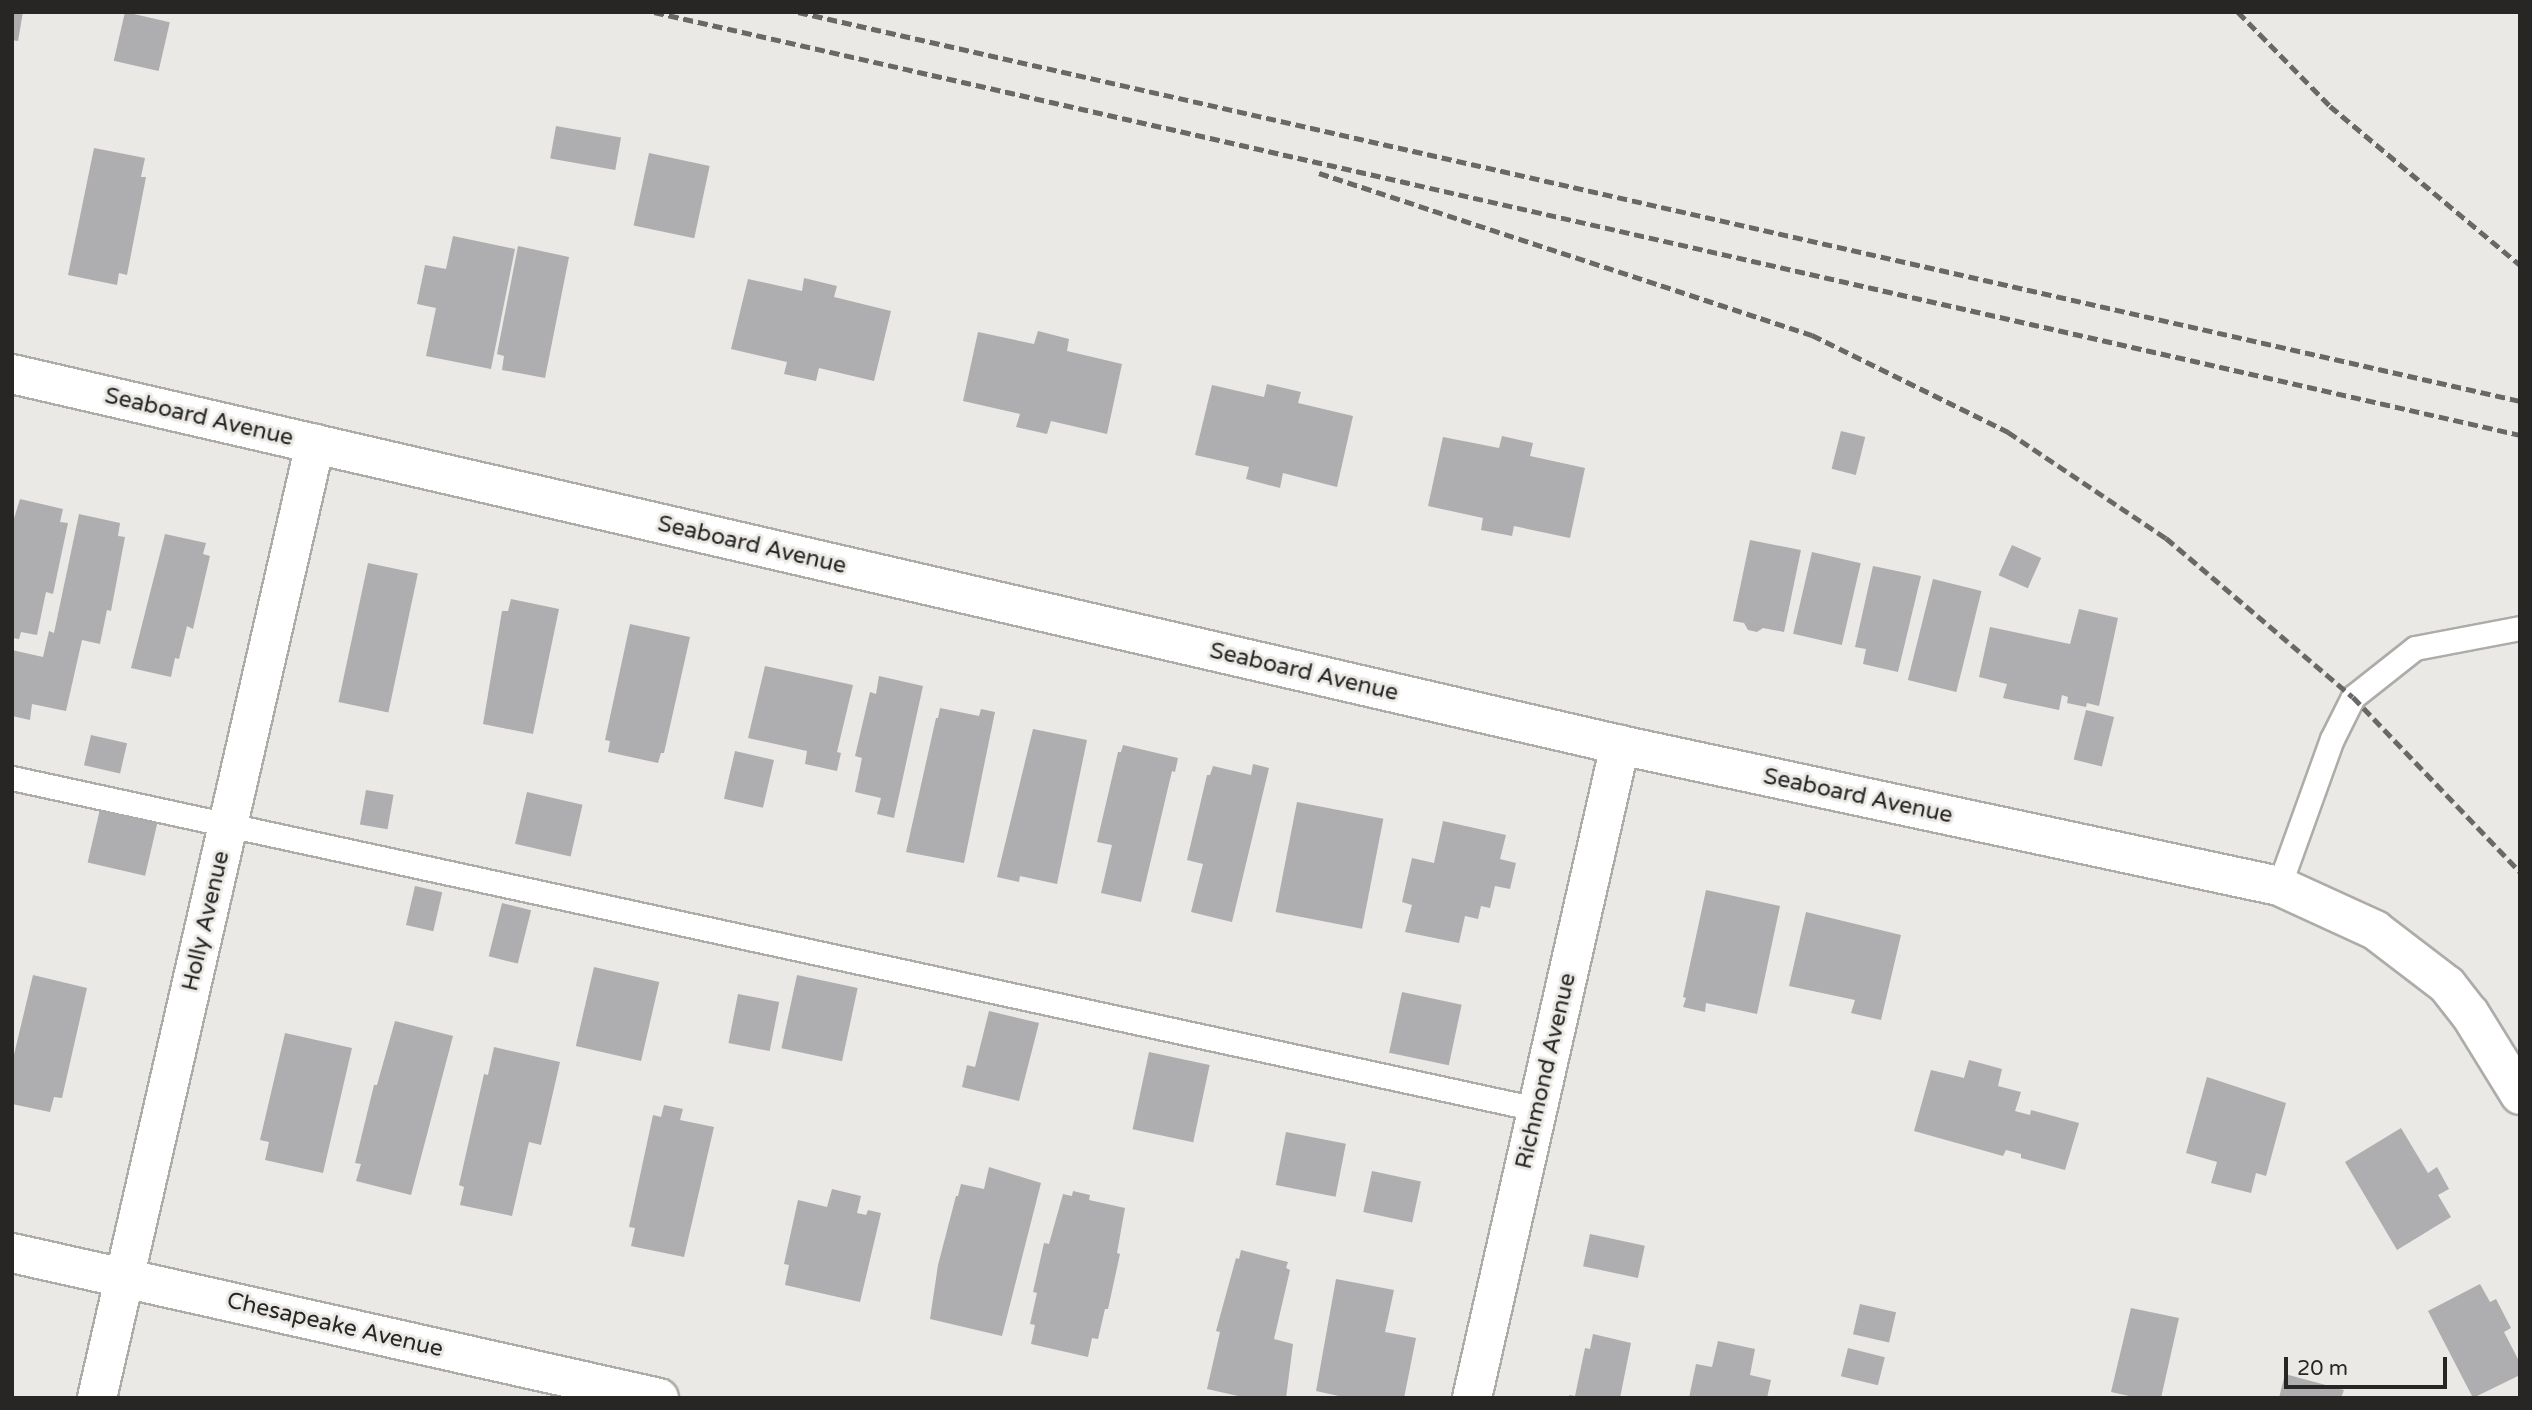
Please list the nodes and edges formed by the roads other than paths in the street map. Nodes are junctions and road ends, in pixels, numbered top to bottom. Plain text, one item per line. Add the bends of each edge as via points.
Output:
1 (12, 374) edge
2 (316, 444) junction
3 (2520, 628) edge
4 (1620, 745) junction
5 (12, 778) edge
6 (227, 825) junction
7 (2279, 886) junction
8 (2520, 1095) edge
9 (1537, 1109) junction
10 (12, 1253) edge
11 (126, 1278) junction
12 (97, 1398) edge
13 (659, 1398) edge
14 (1472, 1398) edge

1 - 2 street, Seaboard Avenue
2 - 4 street, Seaboard Avenue
2 - 6 street, Holly Avenue
3 - 7 lane via 2415,648 2353,696 2332,739
4 - 7 street, Seaboard Avenue
4 - 9 street, Richmond Avenue
5 - 6 lane
6 - 9 lane
6 - 11 street, Holly Avenue
7 - 8 street, Seaboard Avenue via 2375,930 2447,985
9 - 14 street, Richmond Avenue
10 - 11 street, Chesapeake Avenue
11 - 12 street, Holly Avenue
11 - 13 street, Chesapeake Avenue

